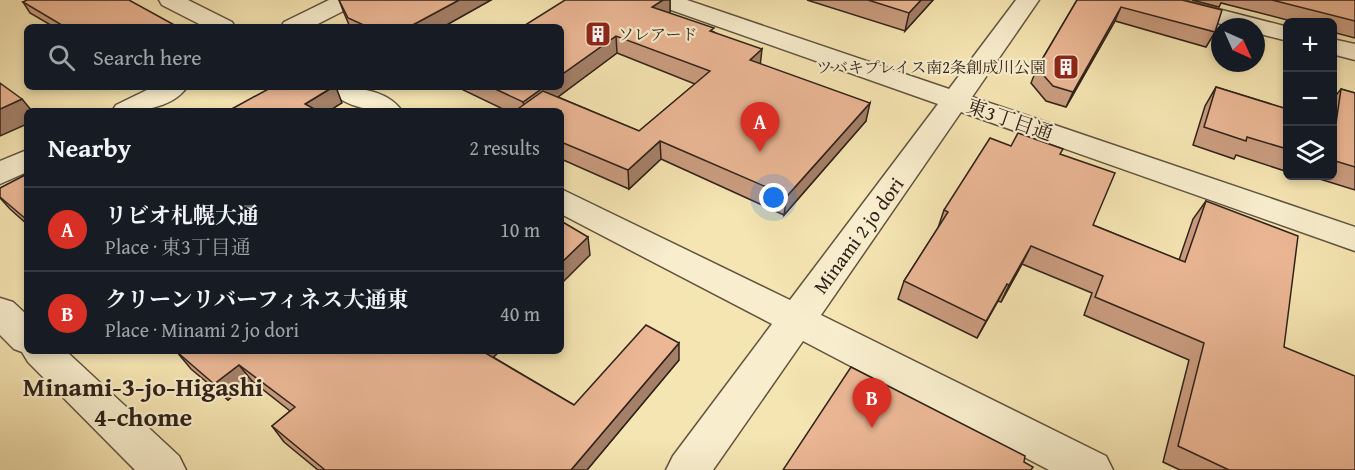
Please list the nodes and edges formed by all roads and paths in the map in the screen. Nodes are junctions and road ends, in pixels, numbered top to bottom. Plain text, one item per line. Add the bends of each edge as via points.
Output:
1 (170, 0) edge
2 (347, 0) edge
3 (665, 0) edge
4 (1028, 0) edge
5 (1156, 0) edge
6 (217, 24) edge
7 (299, 24) edge
8 (1283, 33) edge
9 (1337, 47) edge
10 (1355, 52) edge
11 (168, 90) edge
12 (347, 90) edge
13 (956, 100) junction
14 (132, 108) edge
15 (382, 108) edge
16 (24, 162) edge
17 (0, 174) edge
18 (564, 202) edge
19 (1355, 239) edge
20 (0, 312) edge
21 (796, 320) junction
22 (24, 335) edge
23 (44, 354) edge
24 (164, 470) edge
25 (688, 470) edge
26 (1091, 470) edge

1 - 6 street
2 - 7 street
3 - 13 street, 東3丁目通
4 - 13 street, Minami 2 jo dori
5 - 8 street
9 - 10 street
11 - 14 street
12 - 15 street
13 - 19 street, 東3丁目通
13 - 21 street, Minami 2 jo dori
16 - 17 street
18 - 21 street
20 - 22 street
21 - 25 street, Minami 2 jo dori
21 - 26 street
23 - 24 street

